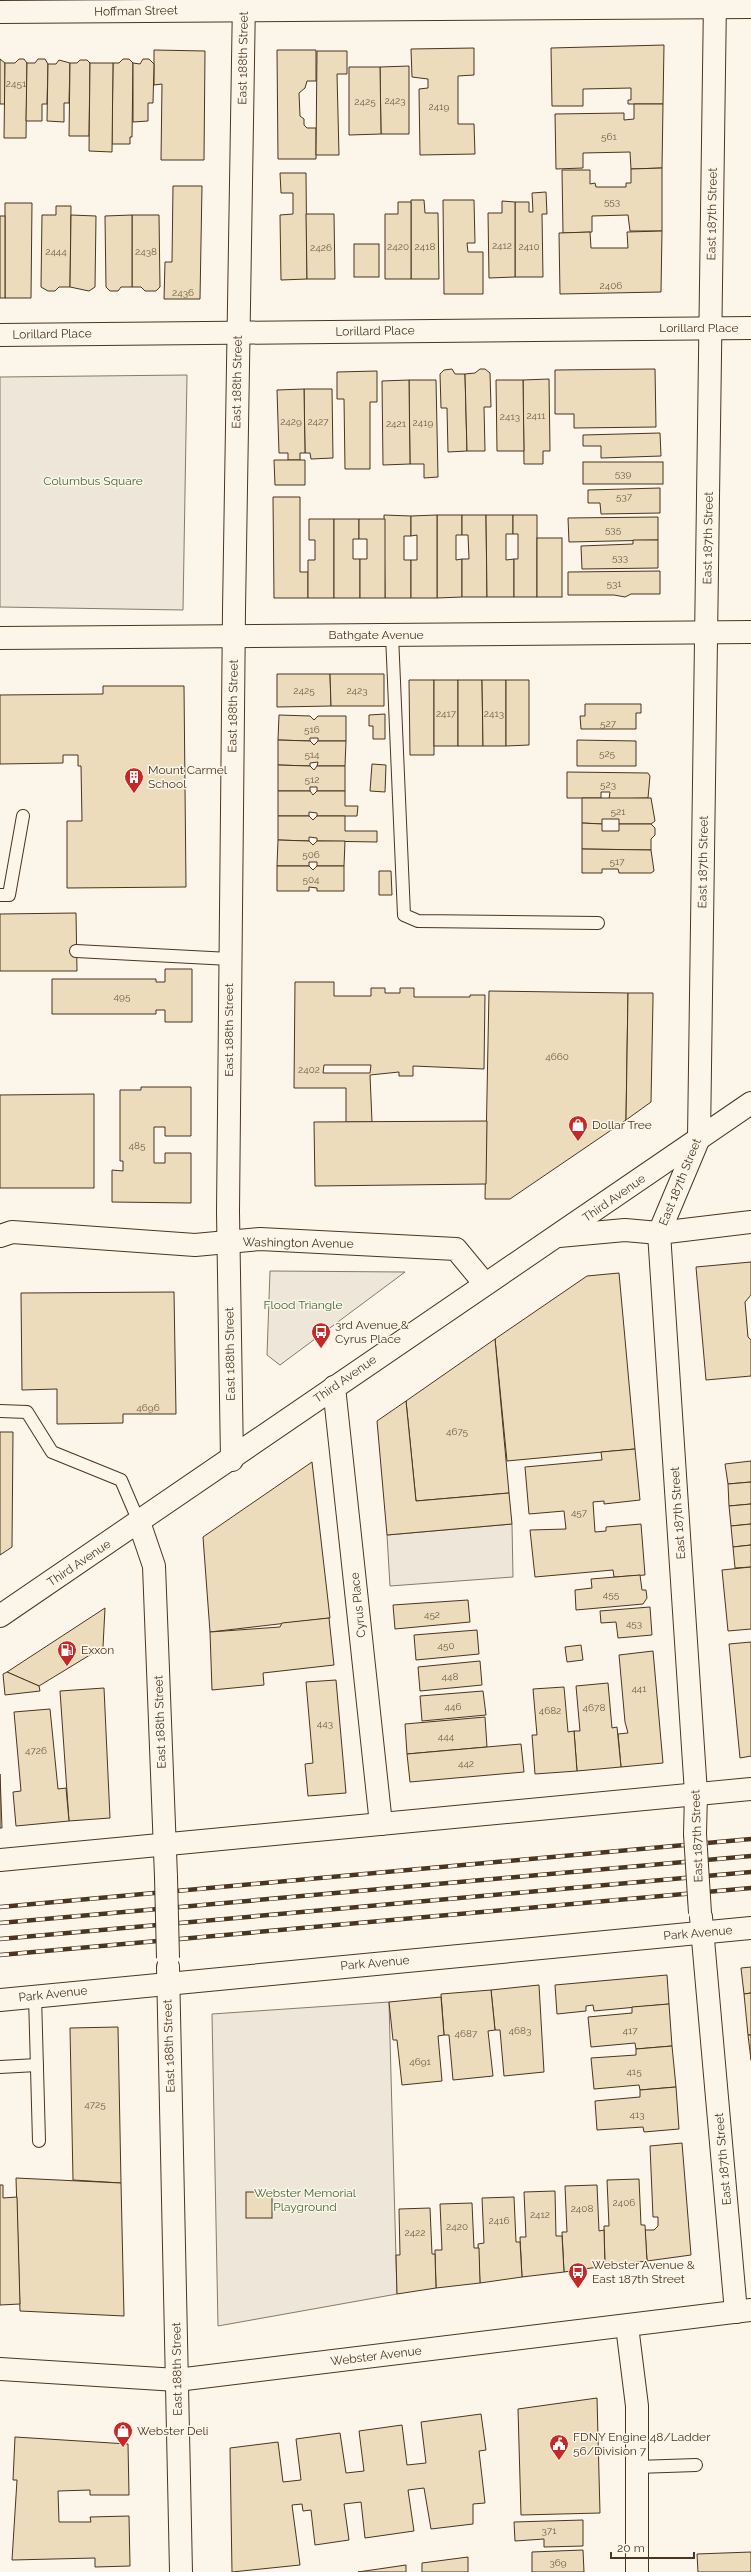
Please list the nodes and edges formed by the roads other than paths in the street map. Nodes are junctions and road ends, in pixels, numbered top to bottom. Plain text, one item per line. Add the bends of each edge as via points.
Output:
1 (715, 4) edge
2 (244, 5) edge
3 (751, 7) edge
4 (0, 12) edge
5 (711, 328) junction
6 (751, 328) edge
7 (238, 333) junction
8 (0, 335) edge
9 (707, 632) junction
10 (751, 632) edge
11 (392, 635) junction
12 (234, 637) junction
13 (0, 638) edge
14 (23, 816) dead end
15 (0, 895) edge
16 (598, 922) dead end
17 (76, 951) dead end
18 (230, 959) junction
19 (751, 1103) edge
20 (699, 1138) junction
21 (751, 1222) edge
22 (659, 1233) junction
23 (0, 1236) edge
24 (558, 1236) junction
25 (227, 1242) junction
26 (485, 1284) junction
27 (334, 1386) junction
28 (0, 1411) edge
29 (232, 1460) junction
30 (139, 1522) junction
31 (0, 1616) edge
32 (751, 1789) edge
33 (696, 1793) junction
34 (381, 1824) junction
35 (164, 1843) junction
36 (8, 1859) edge
37 (701, 1922) junction
38 (751, 1928) edge
39 (167, 1982) junction
40 (35, 1996) junction
41 (0, 2000) edge
42 (37, 2065) junction
43 (0, 2067) edge
44 (39, 2141) dead end
45 (744, 2311) edge
46 (627, 2326) junction
47 (0, 2369) edge
48 (177, 2380) junction
49 (696, 2465) dead end
50 (637, 2467) junction
51 (181, 2572) edge
52 (637, 2572) edge

1 - 2 street, Hoffman Street
1 - 3 street, Hoffman Street
1 - 5 street, East 187th Street
2 - 4 street, Hoffman Street
2 - 7 street, East 188th Street
5 - 6 street, Lorillard Place
5 - 7 street, Lorillard Place
5 - 9 street, East 187th Street
7 - 8 street, Lorillard Place
7 - 12 street, East 188th Street
9 - 10 street, Bathgate Avenue
9 - 11 street, Bathgate Avenue
9 - 20 street, East 187th Street
11 - 12 street, Bathgate Avenue
11 - 16 lane via 404,915 418,921
12 - 13 street, Bathgate Avenue
12 - 18 street, East 188th Street
14 - 15 lane via 9,895
17 - 18 lane
18 - 25 street, East 188th Street
19 - 20 street, Third Avenue
20 - 22 street, East 187th Street
20 - 24 street, Third Avenue
21 - 22 street
22 - 24 street via 625,1230
22 - 33 street, East 187th Street
23 - 25 street, Washington Avenue via 12,1232 195,1245
24 - 26 street, Third Avenue
25 - 26 street, Washington Avenue via 260,1239 456,1249
25 - 29 street, East 188th Street
26 - 27 street, Third Avenue
27 - 29 street, Third Avenue
27 - 34 street, Cyrus Place
28 - 30 lane via 26,1412 52,1452 121,1480
29 - 30 street, Third Avenue
30 - 31 street, Third Avenue
30 - 35 street, East 188th Street via 154,1566
32 - 33 street
33 - 34 street via 662,1799
33 - 37 street, East 187th Street, bridge via 695,1834
34 - 35 street
35 - 36 street
35 - 39 street, East 188th Street, bridge
37 - 38 street, Park Avenue
37 - 39 street, Park Avenue
37 - 45 street, East 187th Street
39 - 40 street, Park Avenue
39 - 48 street, East 188th Street
40 - 41 street, Park Avenue
40 - 42 lane
42 - 43 lane
42 - 44 lane
45 - 46 street, Webster Avenue
46 - 48 street, Webster Avenue
46 - 50 street via 637,2406
47 - 48 street, Webster Avenue
48 - 51 street, East 188th Street
49 - 50 lane
50 - 52 street

